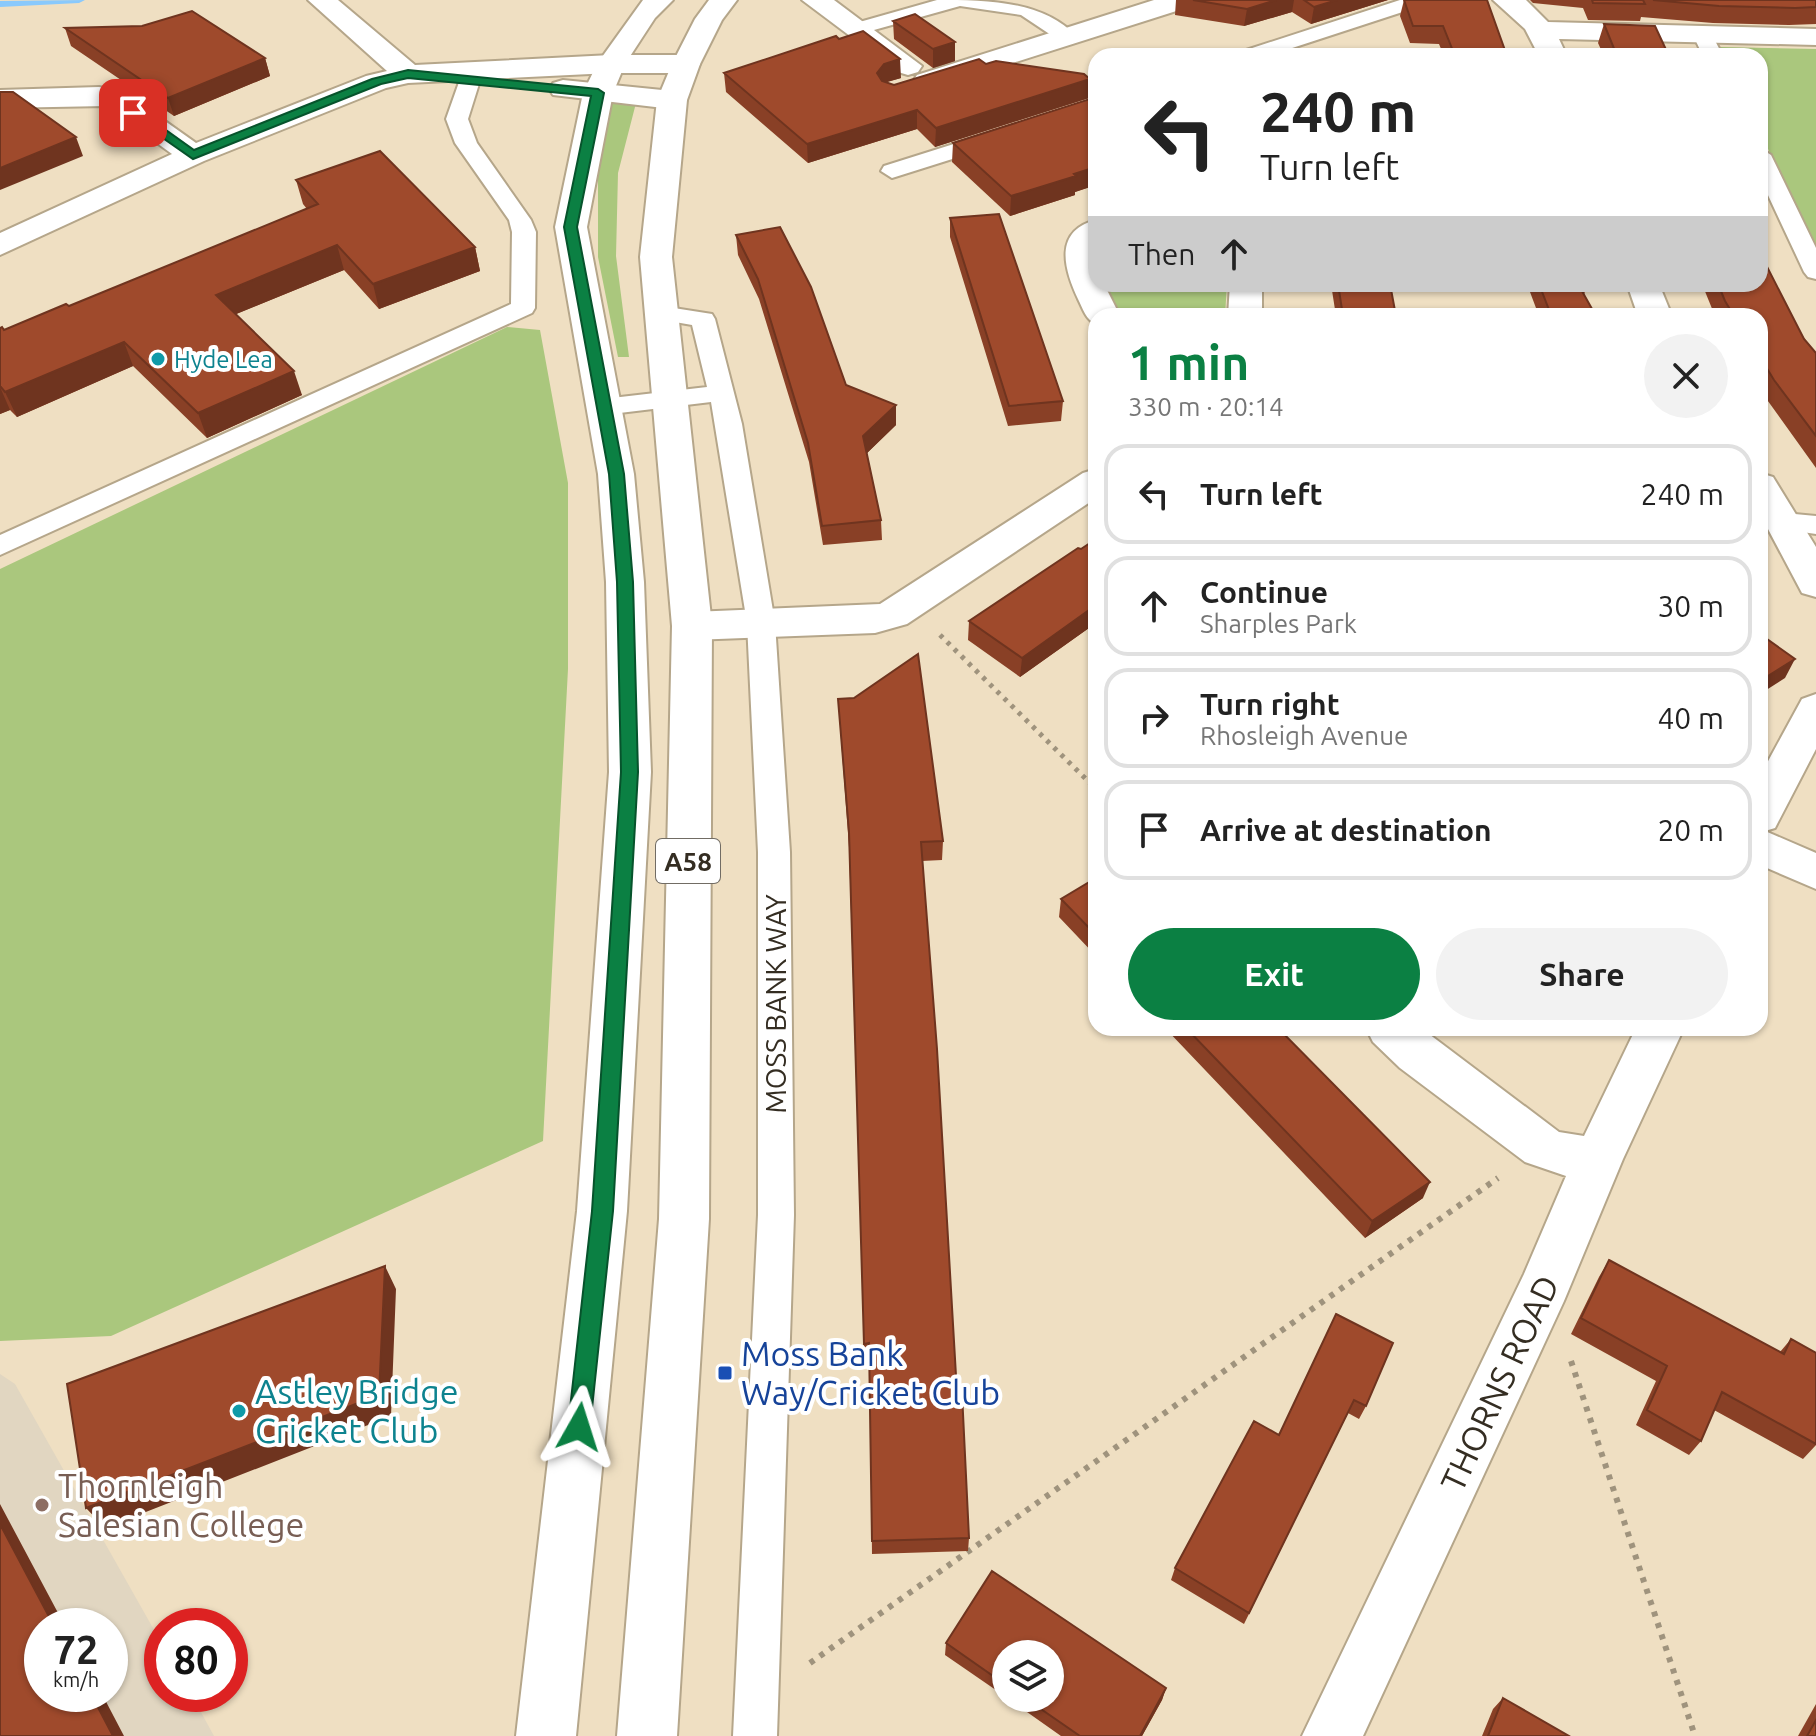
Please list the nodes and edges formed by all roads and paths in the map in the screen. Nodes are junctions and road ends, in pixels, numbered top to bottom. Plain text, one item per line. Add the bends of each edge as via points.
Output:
1 (322, 0) edge
2 (659, 0) edge
3 (723, 0) edge
4 (816, 0) edge
5 (960, 0) edge
6 (1182, 0) edge
7 (1420, 0) edge
8 (1507, 0) edge
9 (856, 29) junction
10 (1542, 30) junction
11 (1067, 37) junction
12 (1816, 37) edge
13 (1708, 46) edge
14 (1272, 48) edge
15 (1550, 48) edge
16 (408, 74) junction
17 (471, 76) junction
18 (604, 78) junction
19 (928, 81) junction
20 (679, 82) junction
21 (895, 92) edge
22 (0, 99) edge
23 (1023, 129) edge
24 (193, 155) junction
25 (892, 171) dead end
26 (1768, 172) edge
27 (1088, 236) edge
28 (0, 245) edge
29 (1816, 272) edge
30 (1088, 280) edge
31 (661, 313) junction
32 (721, 393) junction
33 (670, 399) junction
34 (603, 407) junction
35 (1088, 486) edge
36 (1768, 493) edge
37 (1800, 523) edge
38 (0, 546) edge
39 (1816, 584) edge
40 (910, 606) junction
41 (761, 623) junction
42 (692, 626) junction
43 (1816, 709) edge
44 (1770, 770) edge
45 (1088, 781) edge
46 (1768, 850) edge
47 (1816, 872) edge
48 (1398, 1036) edge
49 (1656, 1036) edge
50 (1542, 1147) junction
51 (1598, 1159) junction
52 (1546, 1284) junction
53 (755, 1720) edge
54 (546, 1736) edge
55 (647, 1736) edge
56 (1332, 1736) edge
57 (1695, 1736) edge

1 - 16 main road
2 - 18 main road, A58
3 - 20 main road, A58
4 - 9 main road
5 - 9 lane
5 - 11 lane via 1027,10
6 - 11 main road
7 - 14 lane
8 - 10 main road
9 - 19 main road
10 - 13 main road
10 - 15 main road
11 - 19 main road
12 - 13 main road
16 - 17 main road
16 - 24 main road
17 - 18 main road
17 - 38 lane via 457,119 466,143 520,220 523,308
18 - 20 main road
18 - 34 main road, A58 via 571,227
19 - 21 main road
20 - 31 main road, A58 via 656,257
22 - 24 main road via 114,98
23 - 25 lane
24 - 28 main road
26 - 29 lane
27 - 30 main road via 1078,256
31 - 32 lane, MOSS BANK WAY via 703,319
31 - 33 main road, A58
32 - 33 lane
32 - 41 lane, MOSS BANK WAY
33 - 34 lane
33 - 42 main road, A58
34 - 54 main road, A58 via 616,474 625,582 630,772 602,1211
35 - 40 main road
36 - 37 main road
37 - 39 main road
40 - 41 main road via 875,619
40 - 45 path
41 - 42 main road
41 - 53 lane, MOSS BANK WAY via 774,852 776,1215
42 - 55 main road, A58 via 684,1219
43 - 44 main road
46 - 47 main road
48 - 50 main road
49 - 51 main road, THORNS ROAD
50 - 51 main road
50 - 53 path
51 - 52 main road, THORNS ROAD
52 - 56 main road, THORNS ROAD
52 - 57 path

